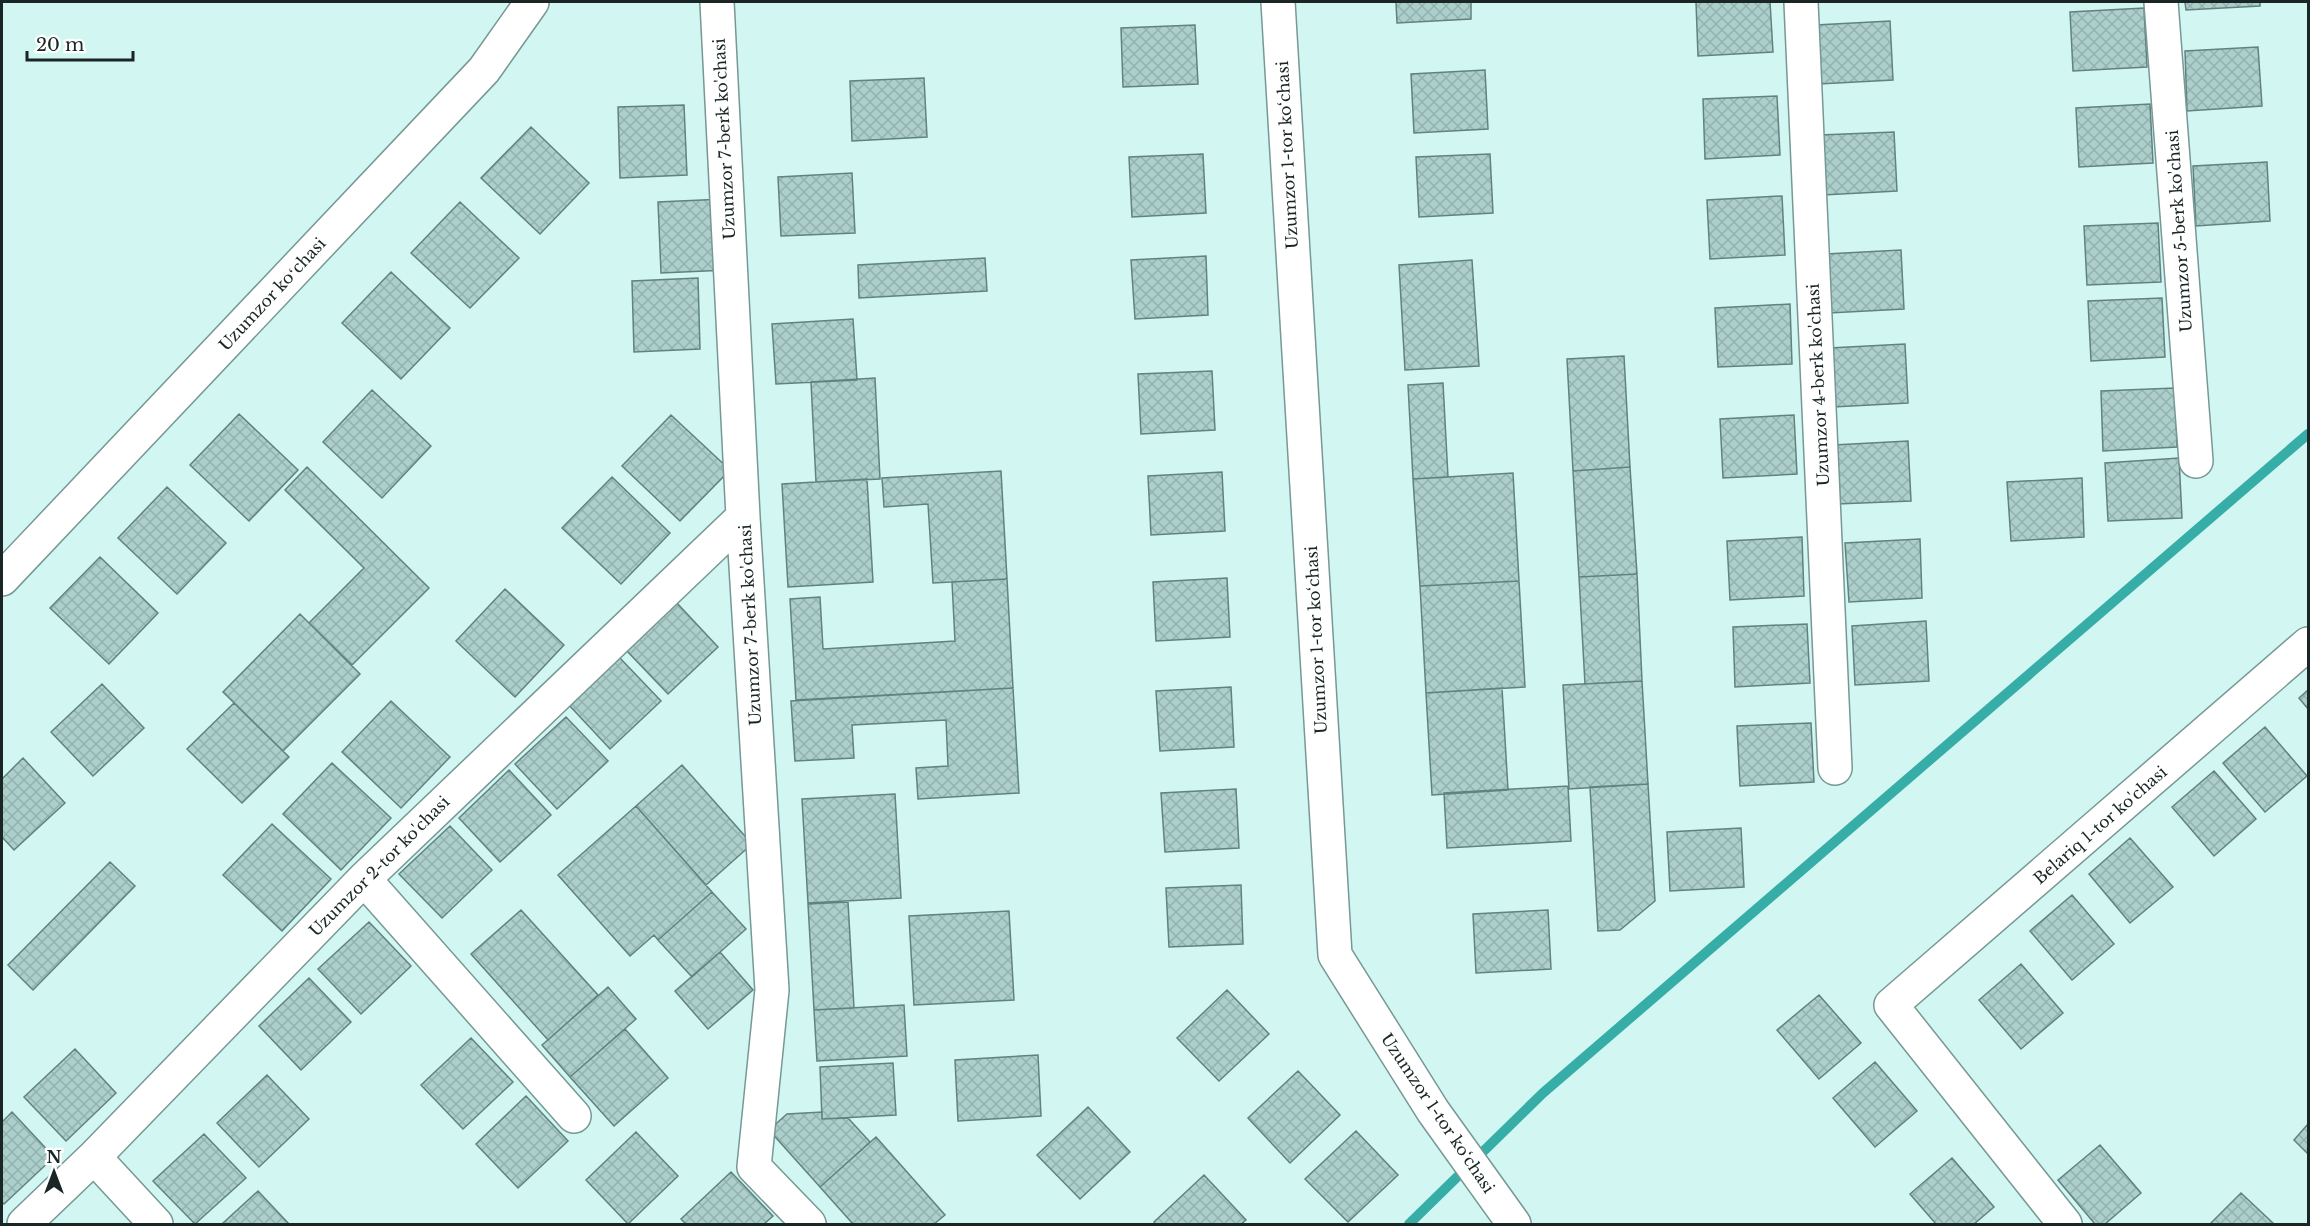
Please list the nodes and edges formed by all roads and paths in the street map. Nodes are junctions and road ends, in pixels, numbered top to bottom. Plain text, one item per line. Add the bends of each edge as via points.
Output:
1 (532, 2) edge
2 (717, 2) edge
3 (1278, 2) edge
4 (1801, 2) edge
5 (2161, 2) edge
6 (2196, 461) dead end
7 (743, 517) junction
8 (2, 579) edge
9 (2308, 644) edge
10 (1835, 768) dead end
11 (364, 879) junction
12 (574, 1116) dead end
13 (94, 1157) junction
14 (24, 1224) edge
15 (156, 1224) edge
16 (809, 1224) edge
17 (1514, 1224) edge
18 (2066, 1224) edge

1 - 8 street, Uzumzor koʻchasi via 484,70
2 - 7 street, Uzumzor 7-berk ko'chasi
3 - 17 street, Uzumzor 1-tor ko‘chasi via 1335,955 1433,1111
4 - 10 street, Uzumzor 4-berk ko'chasi
5 - 6 street, Uzumzor 5-berk ko'chasi
7 - 11 street, Uzumzor 2-tor ko'chasi
7 - 16 street, Uzumzor 7-berk ko'chasi via 772,990 754,1167
9 - 18 street, Belariq 1-tor ko'chasi via 1891,1005
11 - 12 street
11 - 13 street, Uzumzor 2-tor ko'chasi
13 - 14 street, Uzumzor 2-tor ko'chasi
13 - 15 street

